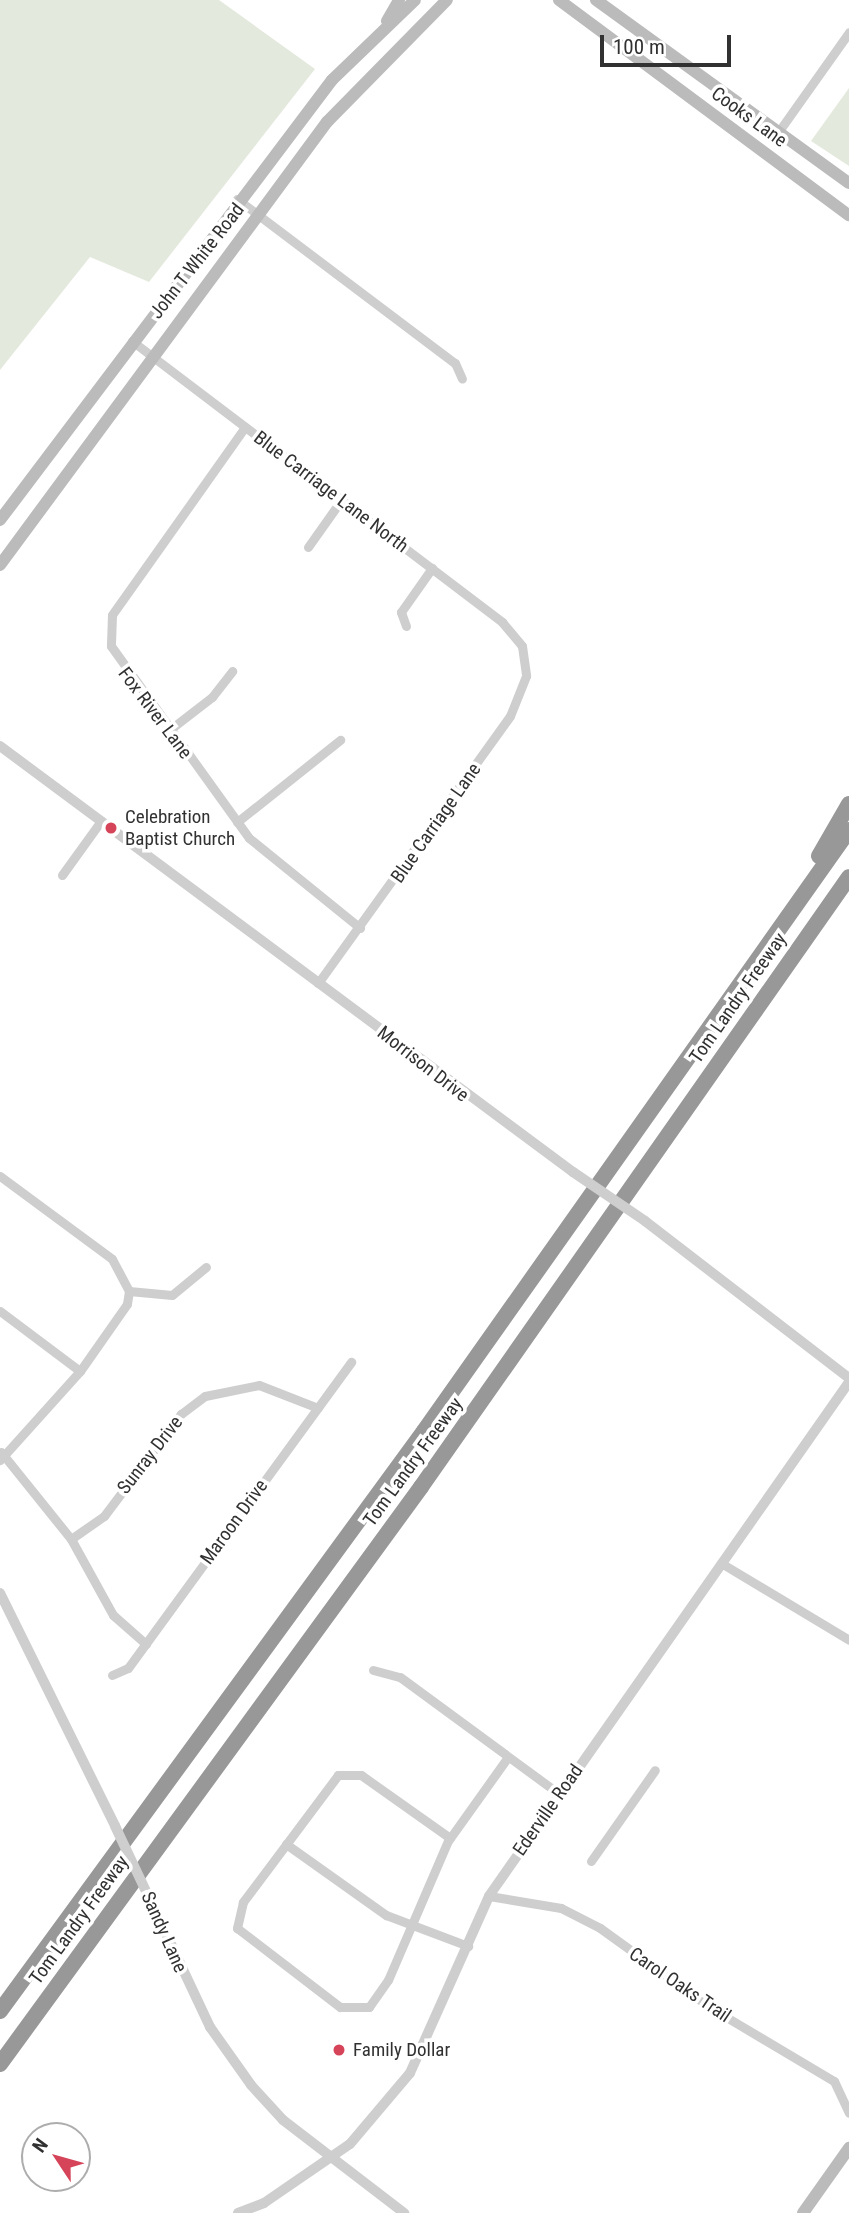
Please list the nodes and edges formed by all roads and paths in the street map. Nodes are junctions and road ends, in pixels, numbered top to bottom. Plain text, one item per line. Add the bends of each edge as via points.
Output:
1 (399, 0) edge
2 (415, 0) edge
3 (447, 0) edge
4 (559, 0) edge
5 (596, 0) edge
6 (849, 32) edge
7 (379, 35) junction
8 (686, 62) junction
9 (671, 83) junction
10 (779, 131) junction
11 (847, 181) edge
12 (237, 200) junction
13 (829, 201) junction
14 (258, 214) junction
15 (849, 215) edge
16 (132, 341) junction
17 (150, 354) junction
18 (461, 379) dead end
19 (245, 427) junction
20 (342, 499) junction
21 (0, 520) edge
22 (308, 547) dead end
23 (0, 565) edge
24 (432, 568) junction
25 (406, 626) dead end
26 (523, 650) joint
27 (232, 671) dead end
28 (168, 731) junction
29 (340, 740) dead end
30 (2, 751) edge
31 (849, 804) edge
32 (101, 821) junction
33 (237, 822) junction
34 (849, 830) edge
35 (62, 875) dead end
36 (849, 877) edge
37 (849, 892) edge
38 (360, 928) junction
39 (772, 940) junction
40 (795, 953) junction
41 (318, 984) junction
42 (0, 1176) edge
43 (206, 1266) dead end
44 (129, 1291) junction
45 (0, 1311) edge
46 (351, 1362) dead end
47 (80, 1371) junction
48 (849, 1380) edge
49 (318, 1408) junction
50 (2, 1455) edge
51 (71, 1539) junction
52 (721, 1563) junction
53 (0, 1593) edge
54 (849, 1640) edge
55 (146, 1644) junction
56 (373, 1670) dead end
57 (113, 1675) dead end
58 (508, 1757) junction
59 (655, 1770) dead end
60 (559, 1794) junction
61 (450, 1838) junction
62 (286, 1844) junction
63 (590, 1861) dead end
64 (489, 1896) junction
65 (408, 1925) junction
66 (468, 1946) junction
67 (0, 2011) edge
68 (0, 2064) edge
69 (849, 2113) edge
70 (849, 2148) edge
71 (331, 2158) junction
72 (238, 2213) edge
73 (404, 2213) edge
74 (803, 2213) edge

1 - 7 main road
2 - 7 main road, John T White Road
3 - 14 main road, John T White Road via 345,100
4 - 9 main road, Cooks Lane
5 - 8 main road, Cooks Lane
6 - 10 street
7 - 12 main road, John T White Road via 332,80
8 - 9 main road
8 - 10 main road, Cooks Lane
9 - 13 main road, Cooks Lane
10 - 11 main road, Cooks Lane
11 - 13 main road
12 - 14 street
12 - 16 main road, John T White Road
13 - 15 main road, Cooks Lane
14 - 17 main road, John T White Road
14 - 18 street via 455,363
16 - 17 street, Blue Carriage Lane North
16 - 21 main road, John T White Road
17 - 19 street, Blue Carriage Lane North
17 - 23 main road, John T White Road
19 - 20 street, Blue Carriage Lane North
19 - 28 street, Fox River Lane via 112,615 116,660
20 - 22 street
20 - 24 street, Blue Carriage Lane North
24 - 25 street via 401,612
24 - 26 street, Blue Carriage Lane North via 502,622
26 - 38 street, Blue Carriage Lane via 526,676 510,716
27 - 28 street via 212,697
28 - 33 street, Fox River Lane
29 - 33 street
30 - 32 street, Morrison Drive
31 - 39 highway
32 - 35 street
32 - 41 street, Morrison Drive
33 - 38 street, Fox River Lane via 270,861
34 - 39 highway, Tom Landry Freeway
36 - 40 highway, Tom Landry Freeway
37 - 40 highway
38 - 41 street, Blue Carriage Lane
39 - 67 highway, Tom Landry Freeway
40 - 68 highway, Tom Landry Freeway via 421,1487
41 - 48 street, Morrison Drive, bridge via 645,1221
42 - 44 street via 112,1259
43 - 44 street via 173,1295
44 - 47 street via 127,1304
45 - 47 street
46 - 49 street, Maroon Drive
47 - 50 street
48 - 52 street, Ederville Road
49 - 51 street, Sunray Drive via 260,1385 205,1396 181,1414 104,1516
49 - 55 street, Maroon Drive
50 - 51 street
51 - 55 street via 113,1615
52 - 54 street
52 - 60 street, Ederville Road
53 - 71 street, Sandy Lane, bridge via 226,2052 283,2120
55 - 57 street, Maroon Drive via 128,1668
56 - 58 street via 400,1677
58 - 60 street
58 - 61 street
59 - 63 street
60 - 64 street, Ederville Road
61 - 62 street via 351,1772 327,1786
61 - 65 street
62 - 65 street
62 - 65 street via 236,1920 243,1936 340,2007 369,2007 388,1980
64 - 66 street, Ederville Road
64 - 69 street, Carol Oaks Trail via 562,1908 600,1927 711,2008 834,2081
65 - 66 street
66 - 71 street, Ederville Road via 410,2073
70 - 74 main road
71 - 72 street, Ederville Road
71 - 73 street, Sandy Lane

